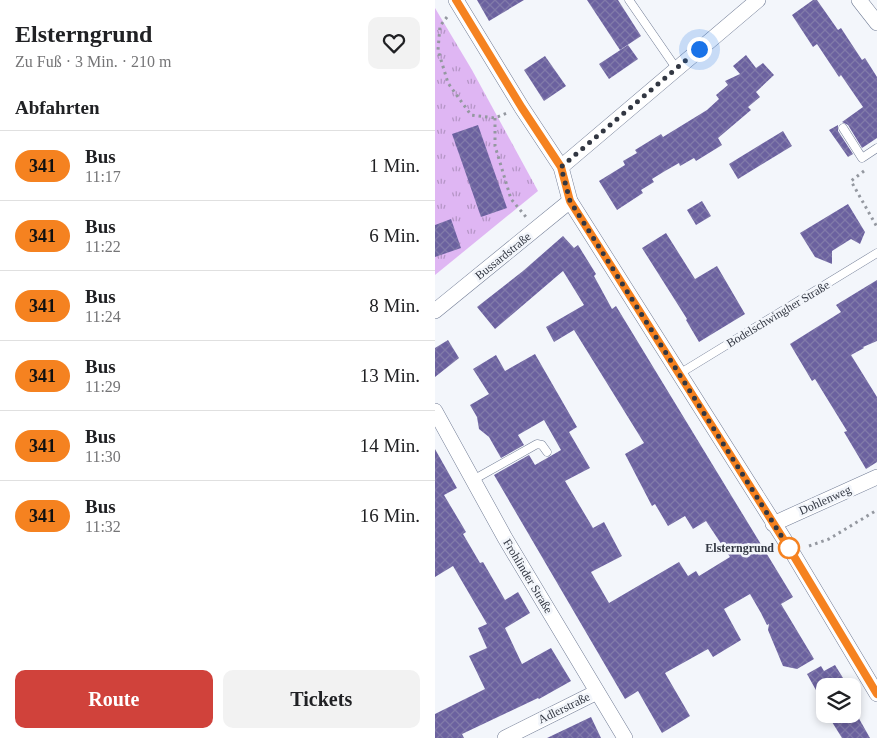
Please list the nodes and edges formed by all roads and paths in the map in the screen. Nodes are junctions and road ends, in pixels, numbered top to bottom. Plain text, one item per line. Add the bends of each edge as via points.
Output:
1 (629, 0) edge
2 (757, 0) edge
3 (859, 0) edge
4 (457, 1) edge
5 (877, 23) edge
6 (676, 68) junction
7 (522, 108) junction
8 (495, 118) junction
9 (843, 128) dead end
10 (877, 148) edge
11 (561, 167) junction
12 (869, 168) dead end
13 (570, 201) junction
14 (877, 227) edge
15 (536, 228) junction
16 (877, 253) edge
17 (435, 311) edge
18 (679, 374) junction
19 (435, 411) edge
20 (547, 452) dead end
21 (877, 477) edge
22 (473, 480) junction
23 (877, 510) edge
24 (773, 524) junction
25 (792, 552) junction
26 (597, 692) junction
27 (877, 694) edge
28 (505, 738) edge
29 (625, 738) edge

1 - 6 lane
2 - 6 street
3 - 5 street
4 - 7 street
4 - 8 path via 440,26 438,50 448,83 471,115
6 - 11 street
7 - 8 path
7 - 11 street
8 - 15 path via 495,146 511,199
9 - 10 lane via 862,158
11 - 13 street
12 - 14 path via 851,181
13 - 15 street, Bussardstraße
13 - 18 street
15 - 17 street, Bussardstraße
16 - 18 lane, Bodelschwingher Straße
18 - 24 street
19 - 22 street, Frohlinder Straße
20 - 22 lane via 537,444
21 - 24 street, Dohlenweg
22 - 26 street, Frohlinder Straße
23 - 25 path via 829,539
24 - 25 street
25 - 27 street
26 - 28 street, Adlerstraße
26 - 29 street, Frohlinder Straße

